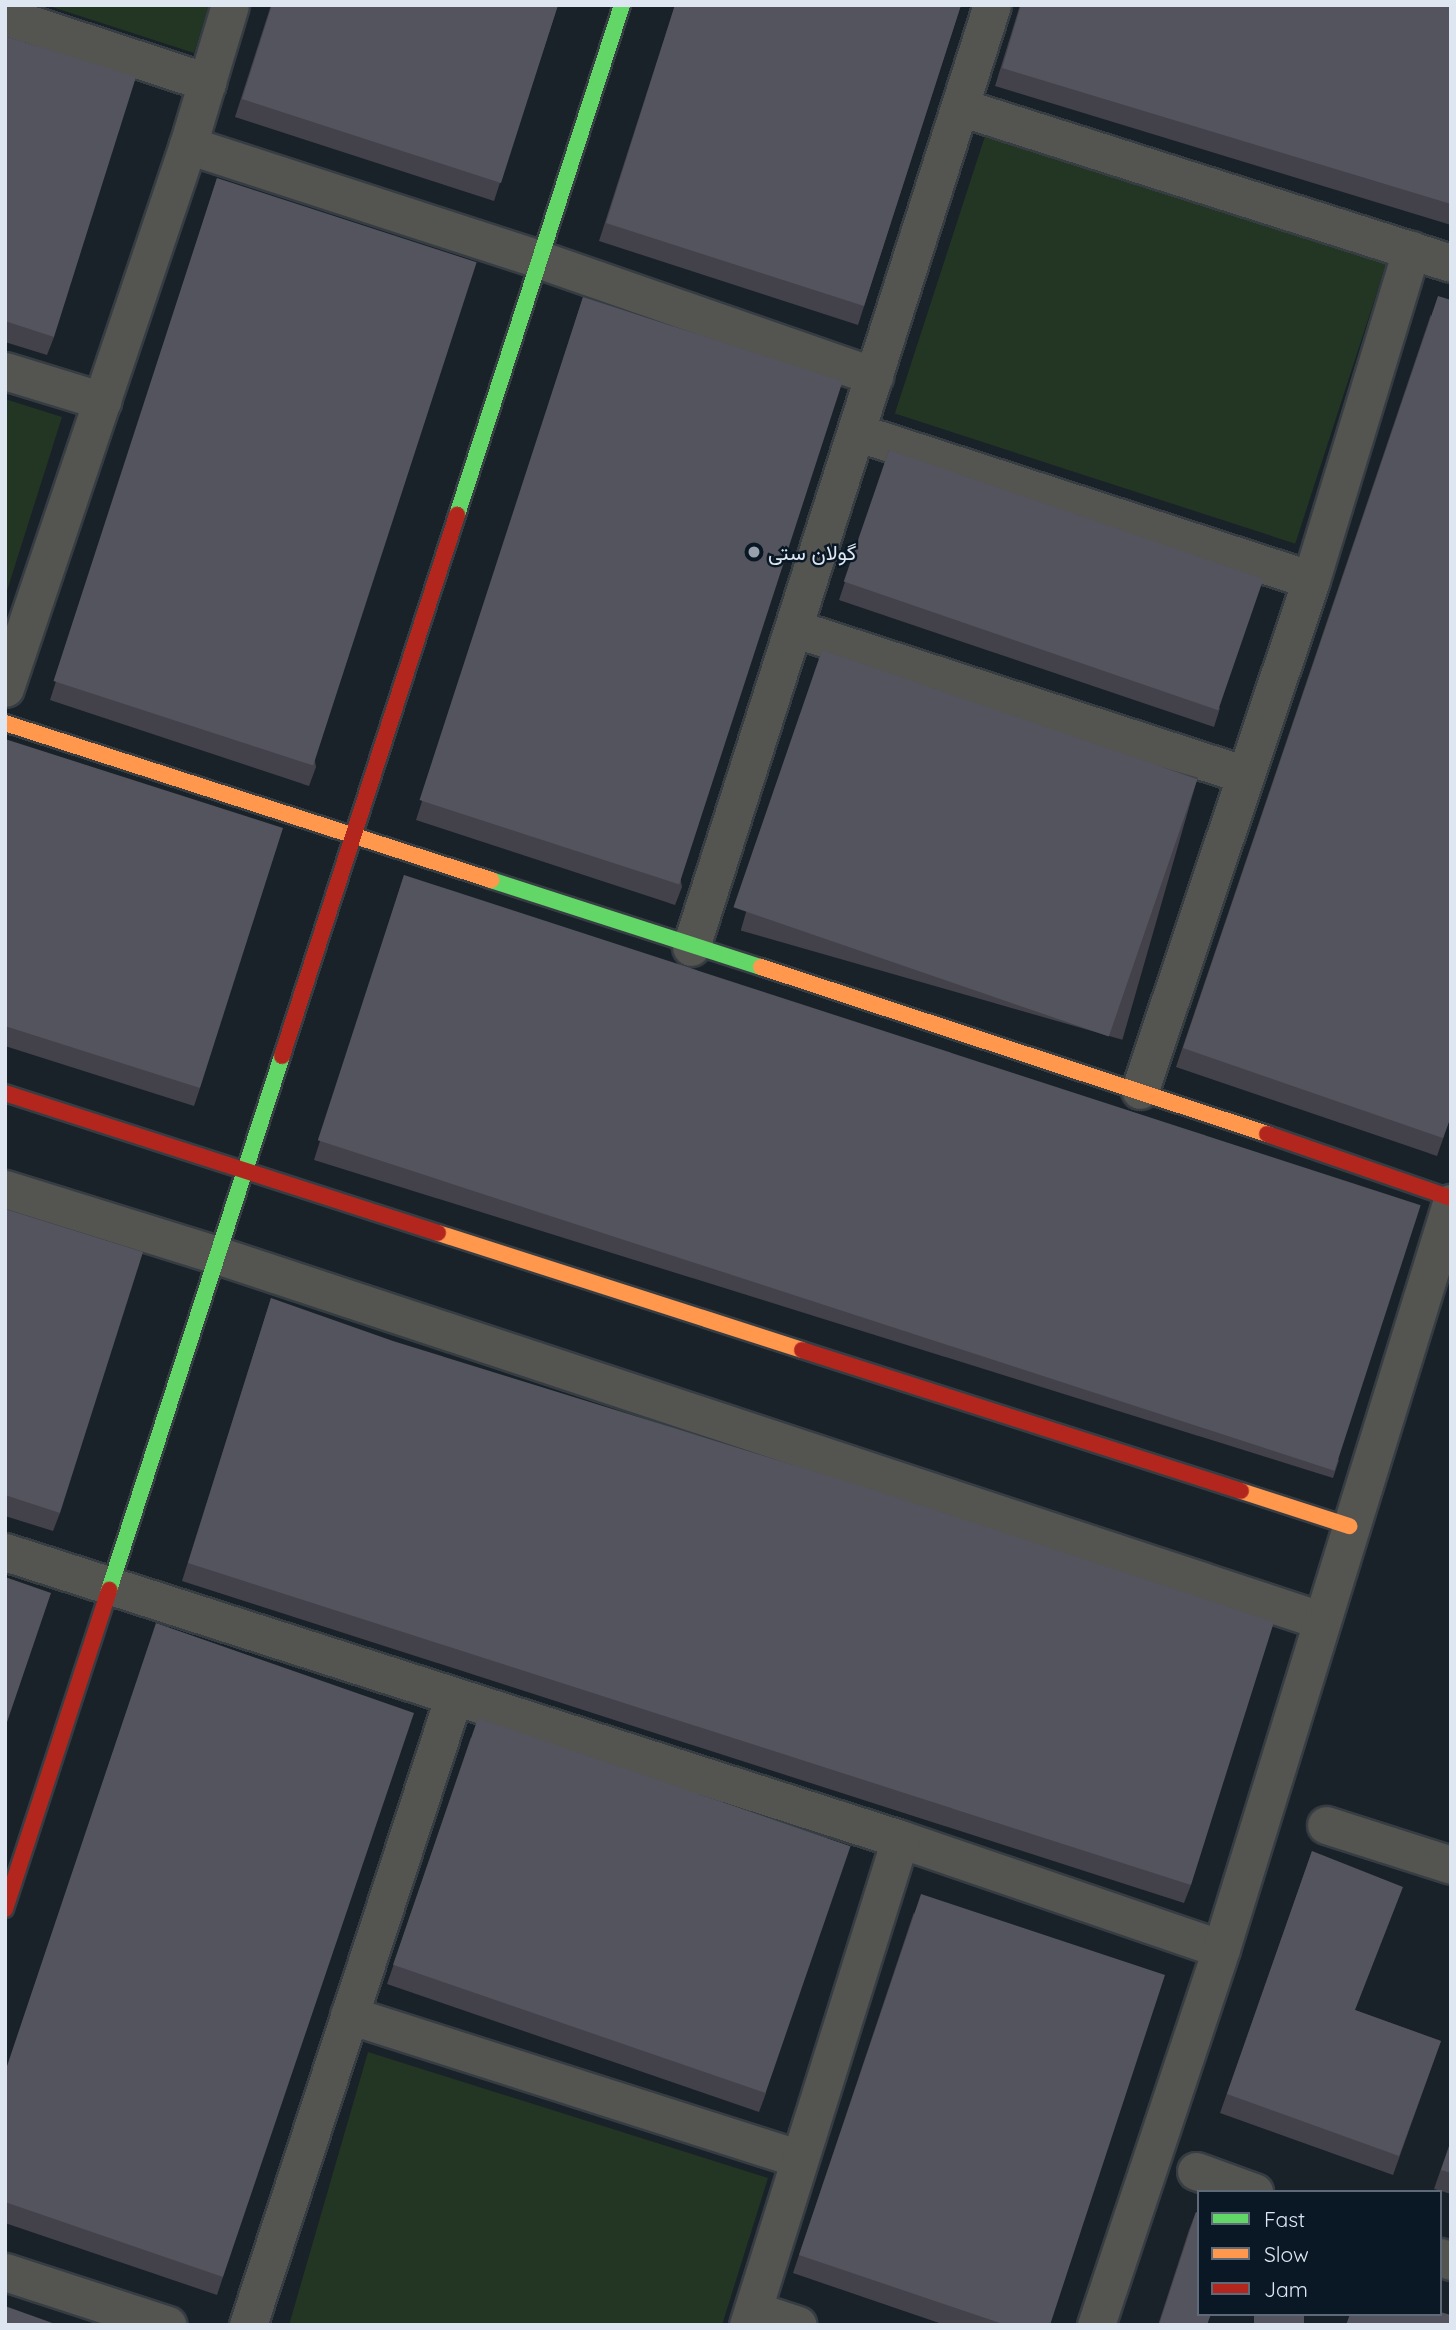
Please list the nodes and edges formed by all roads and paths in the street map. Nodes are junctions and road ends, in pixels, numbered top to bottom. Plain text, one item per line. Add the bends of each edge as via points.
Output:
1 (230, 5) edge
2 (622, 5) edge
3 (992, 5) edge
4 (5, 16) edge
5 (207, 82) junction
6 (960, 107) junction
7 (188, 145) junction
8 (1410, 250) junction
9 (541, 260) junction
10 (1451, 263) edge
11 (5, 371) edge
12 (874, 376) junction
13 (103, 401) junction
14 (856, 432) junction
15 (1311, 580) junction
16 (793, 628) junction
17 (5, 688) edge
18 (5, 723) edge
19 (1246, 775) junction
20 (354, 834) junction
21 (691, 947) junction
22 (1140, 1090) junction
23 (5, 1093) edge
24 (245, 1170) junction
25 (5, 1189) edge
26 (1451, 1198) edge
27 (1451, 1203) edge
28 (217, 1255) junction
29 (1349, 1526) junction
30 (5, 1552) edge
31 (110, 1585) junction
32 (1320, 1620) junction
33 (453, 1699) junction
34 (1326, 1825) dead end
35 (900, 1839) junction
36 (1451, 1865) edge
37 (5, 1909) edge
38 (1222, 1949) junction
39 (349, 2015) junction
40 (798, 2158) junction
41 (1196, 2171) dead end
42 (1248, 2190) edge
43 (5, 2272) edge
44 (751, 2317) edge
45 (169, 2325) edge
46 (248, 2325) edge
47 (798, 2325) edge
48 (1096, 2325) edge

1 - 5 street
2 - 9 street
3 - 6 street
4 - 5 street
5 - 7 street
6 - 8 street
6 - 12 street
7 - 9 street
7 - 13 street
8 - 10 street
8 - 15 street
9 - 12 street
9 - 20 street
11 - 13 street
12 - 14 street
13 - 17 street
14 - 15 street
14 - 16 street
15 - 19 street
16 - 19 street
16 - 21 street
18 - 20 street
19 - 22 street
20 - 21 street
20 - 24 street
21 - 22 street
22 - 26 street
23 - 24 street
24 - 28 street
24 - 29 street
25 - 28 street
27 - 29 street
28 - 31 street
28 - 32 street
29 - 32 street
30 - 31 street
31 - 33 street
31 - 37 street
32 - 38 street
33 - 35 street
33 - 39 street
34 - 36 street
35 - 38 street
35 - 40 street
38 - 48 street
39 - 40 street
39 - 46 street
40 - 44 street
41 - 42 street
43 - 45 street
44 - 47 street

